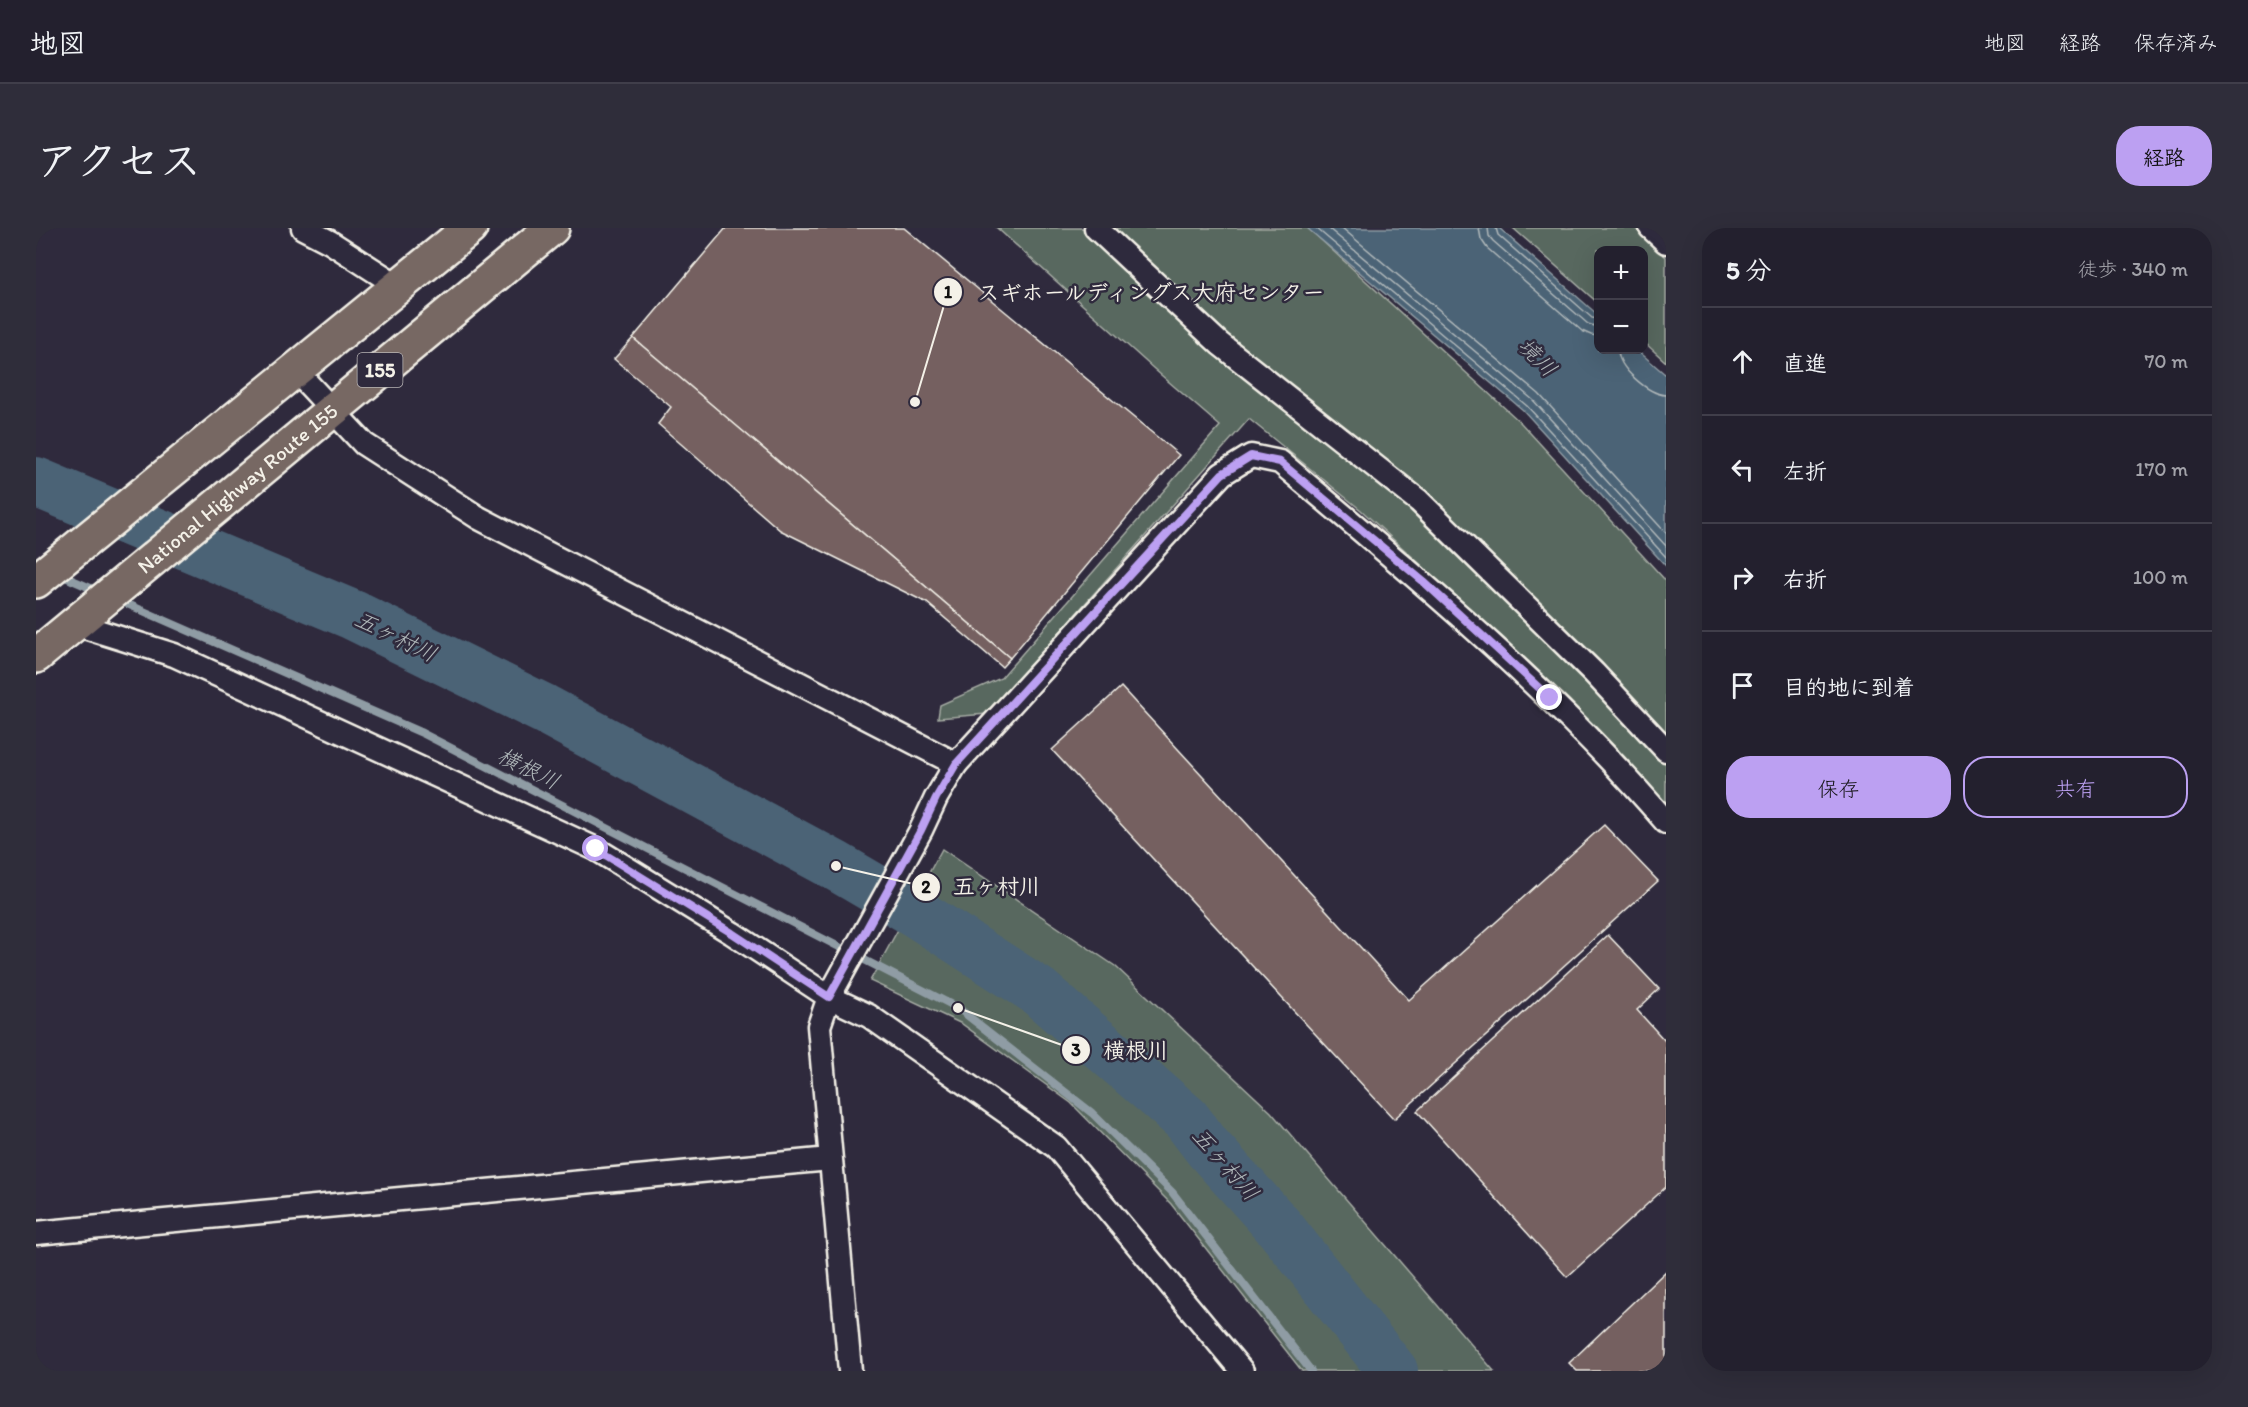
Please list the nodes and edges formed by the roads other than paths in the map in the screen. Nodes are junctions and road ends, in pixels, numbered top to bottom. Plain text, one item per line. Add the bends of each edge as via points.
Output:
1 (303, 228) edge
2 (470, 228) edge
3 (552, 228) edge
4 (1096, 228) edge
5 (1651, 228) edge
6 (1666, 242) edge
7 (398, 286) junction
8 (295, 370) junction
9 (332, 410) junction
10 (36, 581) edge
11 (80, 620) junction
12 (36, 656) edge
13 (1666, 750) edge
14 (956, 764) junction
15 (1666, 822) edge
16 (834, 989) junction
17 (830, 1160) junction
18 (36, 1233) edge
19 (850, 1371) edge
20 (1242, 1371) edge

1 - 7 street
2 - 7 highway, 155
3 - 9 highway, National Highway Route 155 / 155
4 - 13 street via 1220,344 1419,501 1594,673
5 - 6 street
7 - 8 highway, 155
8 - 9 street
8 - 10 highway, 155
9 - 11 highway, National Highway Route 155 / 155
9 - 14 street via 364,444 479,518
11 - 12 highway, National Highway Route 155 / 155
11 - 16 street via 174,655 596,849 732,933
14 - 15 street via 1222,474 1251,456 1280,462 1424,582 1550,698
14 - 16 street
16 - 17 street via 819,1026
16 - 20 street via 1056,1147
17 - 18 street
17 - 19 street

